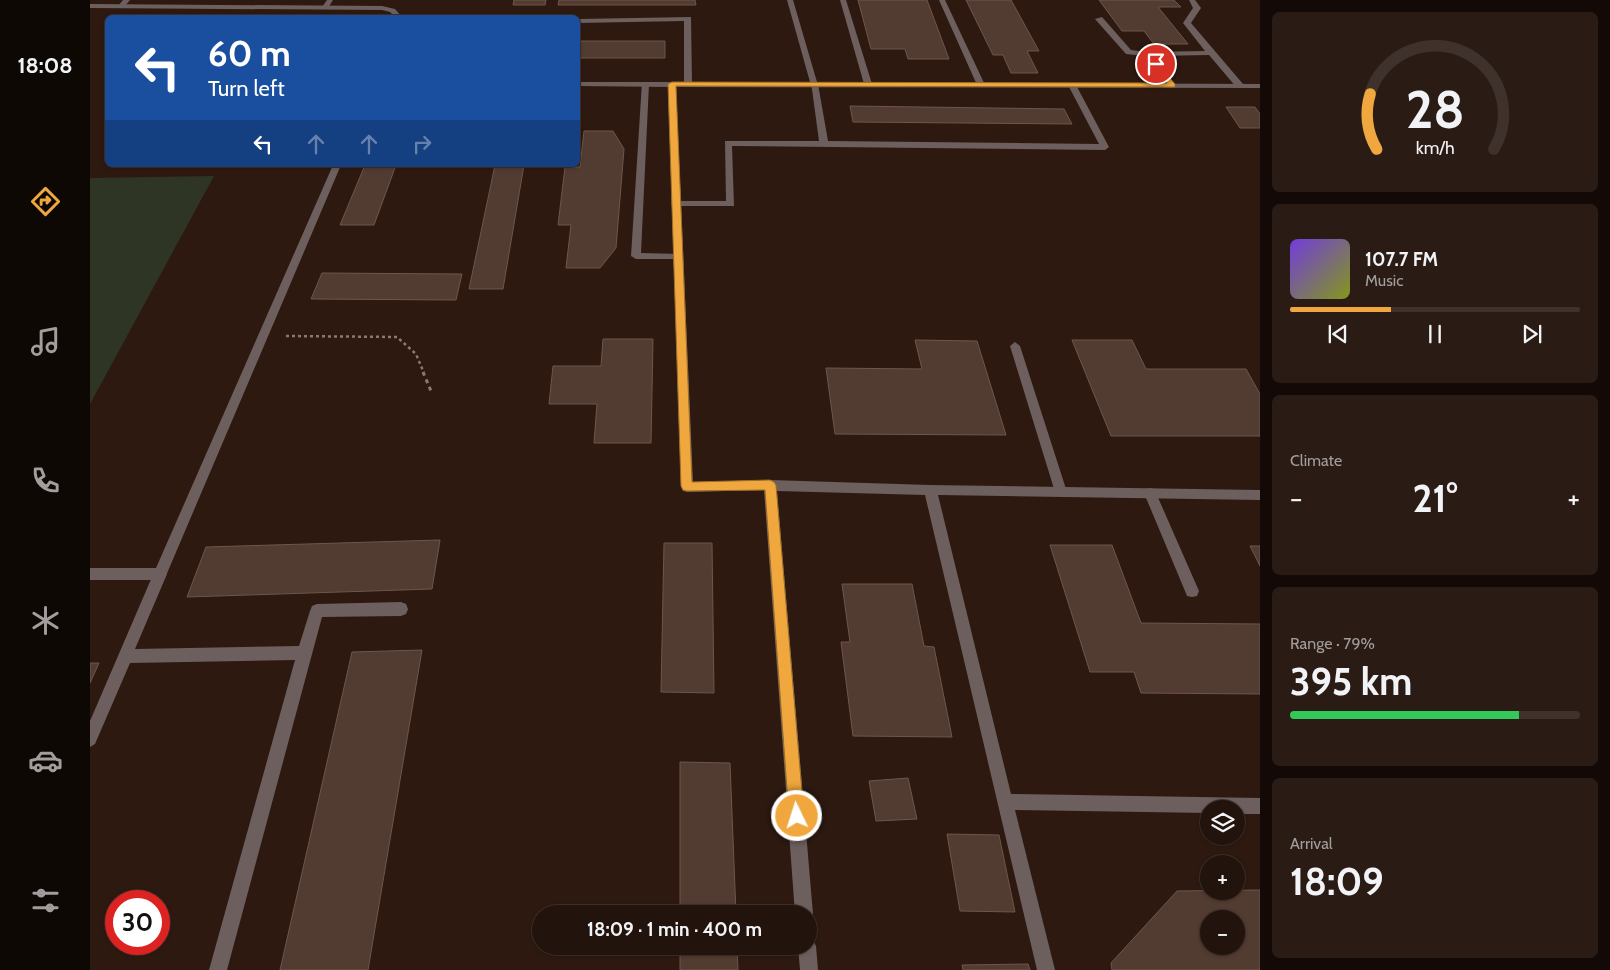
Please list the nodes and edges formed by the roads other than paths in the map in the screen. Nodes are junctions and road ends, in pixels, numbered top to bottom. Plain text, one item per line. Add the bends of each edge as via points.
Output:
1 (330, 0) edge
2 (790, 0) edge
3 (843, 0) edge
4 (942, 0) edge
5 (1192, 0) edge
6 (125, 3) edge
7 (90, 6) edge
8 (326, 7) junction
9 (398, 15) edge
10 (1099, 19) dead end
11 (580, 21) edge
12 (1211, 53) junction
13 (1148, 54) junction
14 (580, 84) edge
15 (645, 84) junction
16 (672, 84) junction
17 (688, 84) junction
18 (814, 84) junction
19 (868, 84) junction
20 (981, 85) junction
21 (1072, 85) junction
22 (1172, 86) junction
23 (1240, 86) junction
24 (1260, 86) edge
25 (824, 144) junction
26 (336, 167) edge
27 (676, 204) junction
28 (678, 256) junction
29 (1015, 346) dead end
30 (770, 485) junction
31 (930, 490) junction
32 (1061, 492) junction
33 (1150, 493) junction
34 (1260, 495) edge
35 (90, 574) edge
36 (160, 574) junction
37 (1192, 592) dead end
38 (401, 609) dead end
39 (304, 653) junction
40 (124, 656) junction
41 (90, 739) edge
42 (1006, 802) junction
43 (1260, 806) edge
44 (803, 905) edge
45 (808, 955) edge
46 (218, 970) edge
47 (809, 970) edge
48 (1046, 970) edge

1 - 8 street
2 - 18 street
3 - 19 street
4 - 20 street
5 - 12 street via 1197,8 1187,24
6 - 7 street
6 - 8 street
8 - 9 street via 388,8
10 - 13 street via 1129,52
11 - 17 street via 688,19
12 - 13 street
12 - 23 street
13 - 22 street
14 - 15 street
15 - 16 street
15 - 28 street via 636,256
16 - 17 street
16 - 27 street
17 - 18 street
18 - 19 street
18 - 25 street
19 - 20 street
20 - 21 street
21 - 22 street
21 - 25 street via 1105,147
22 - 23 street
23 - 24 street
25 - 27 street via 728,143 731,204
26 - 36 street
27 - 28 street
28 - 30 street via 687,486
29 - 32 street
30 - 31 street
30 - 44 street
31 - 32 street
31 - 42 street
32 - 33 street
33 - 34 street
33 - 37 street
35 - 36 street
36 - 40 street
38 - 39 street via 317,611
39 - 40 street
39 - 46 street
40 - 41 street
42 - 43 street
42 - 48 street
45 - 47 street

